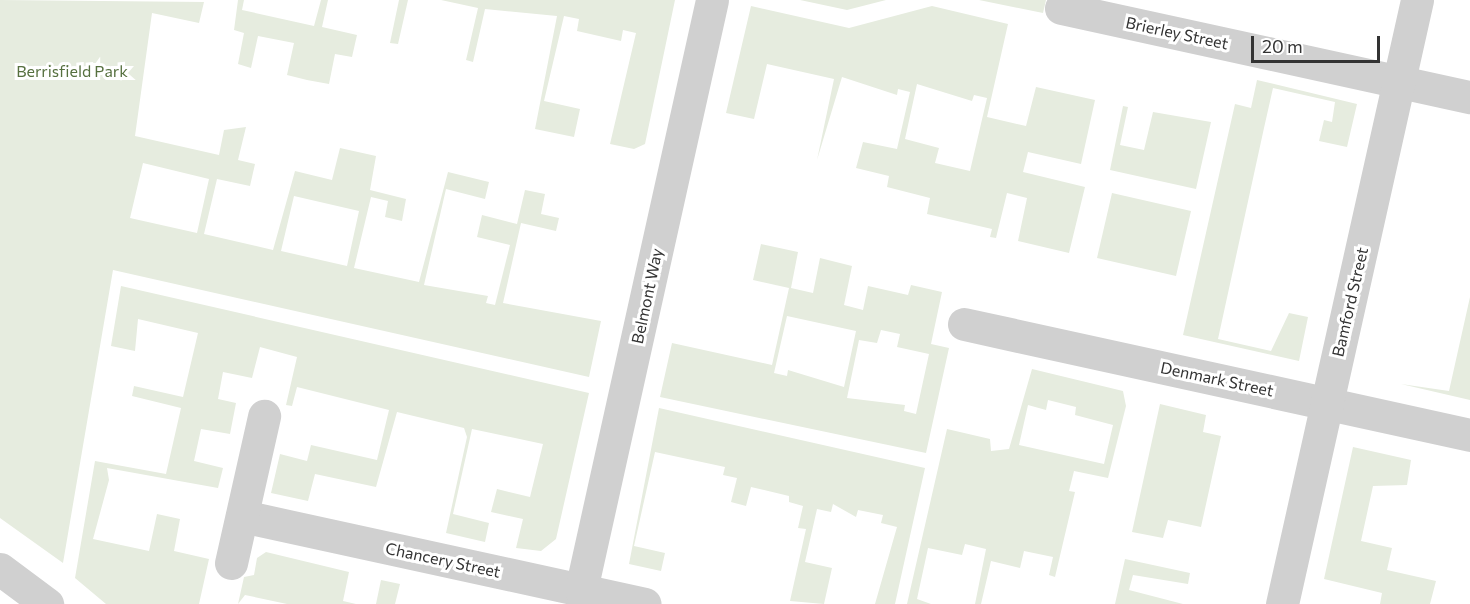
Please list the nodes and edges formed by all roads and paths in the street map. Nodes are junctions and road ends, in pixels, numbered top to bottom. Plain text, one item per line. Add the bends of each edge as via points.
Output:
1 (712, 0) edge
2 (1417, 0) edge
3 (1061, 8) dead end
4 (1399, 81) junction
5 (1470, 97) edge
6 (964, 324) dead end
7 (1327, 403) junction
8 (264, 416) dead end
9 (1470, 435) edge
10 (242, 516) junction
11 (231, 563) dead end
12 (0, 569) edge
13 (581, 591) junction
14 (47, 604) edge
15 (644, 604) edge
16 (1282, 604) edge

1 - 13 street, Belmont Way
2 - 4 street, Bamford Street
3 - 4 street, Brierley Street
4 - 5 street, Brierley Street
4 - 7 street, Bamford Street
6 - 7 street, Denmark Street
7 - 9 street, Denmark Street
7 - 16 street, Bamford Street
8 - 10 street
10 - 11 street
10 - 13 street, Chancery Street
12 - 14 street
13 - 15 street, Chancery Street

